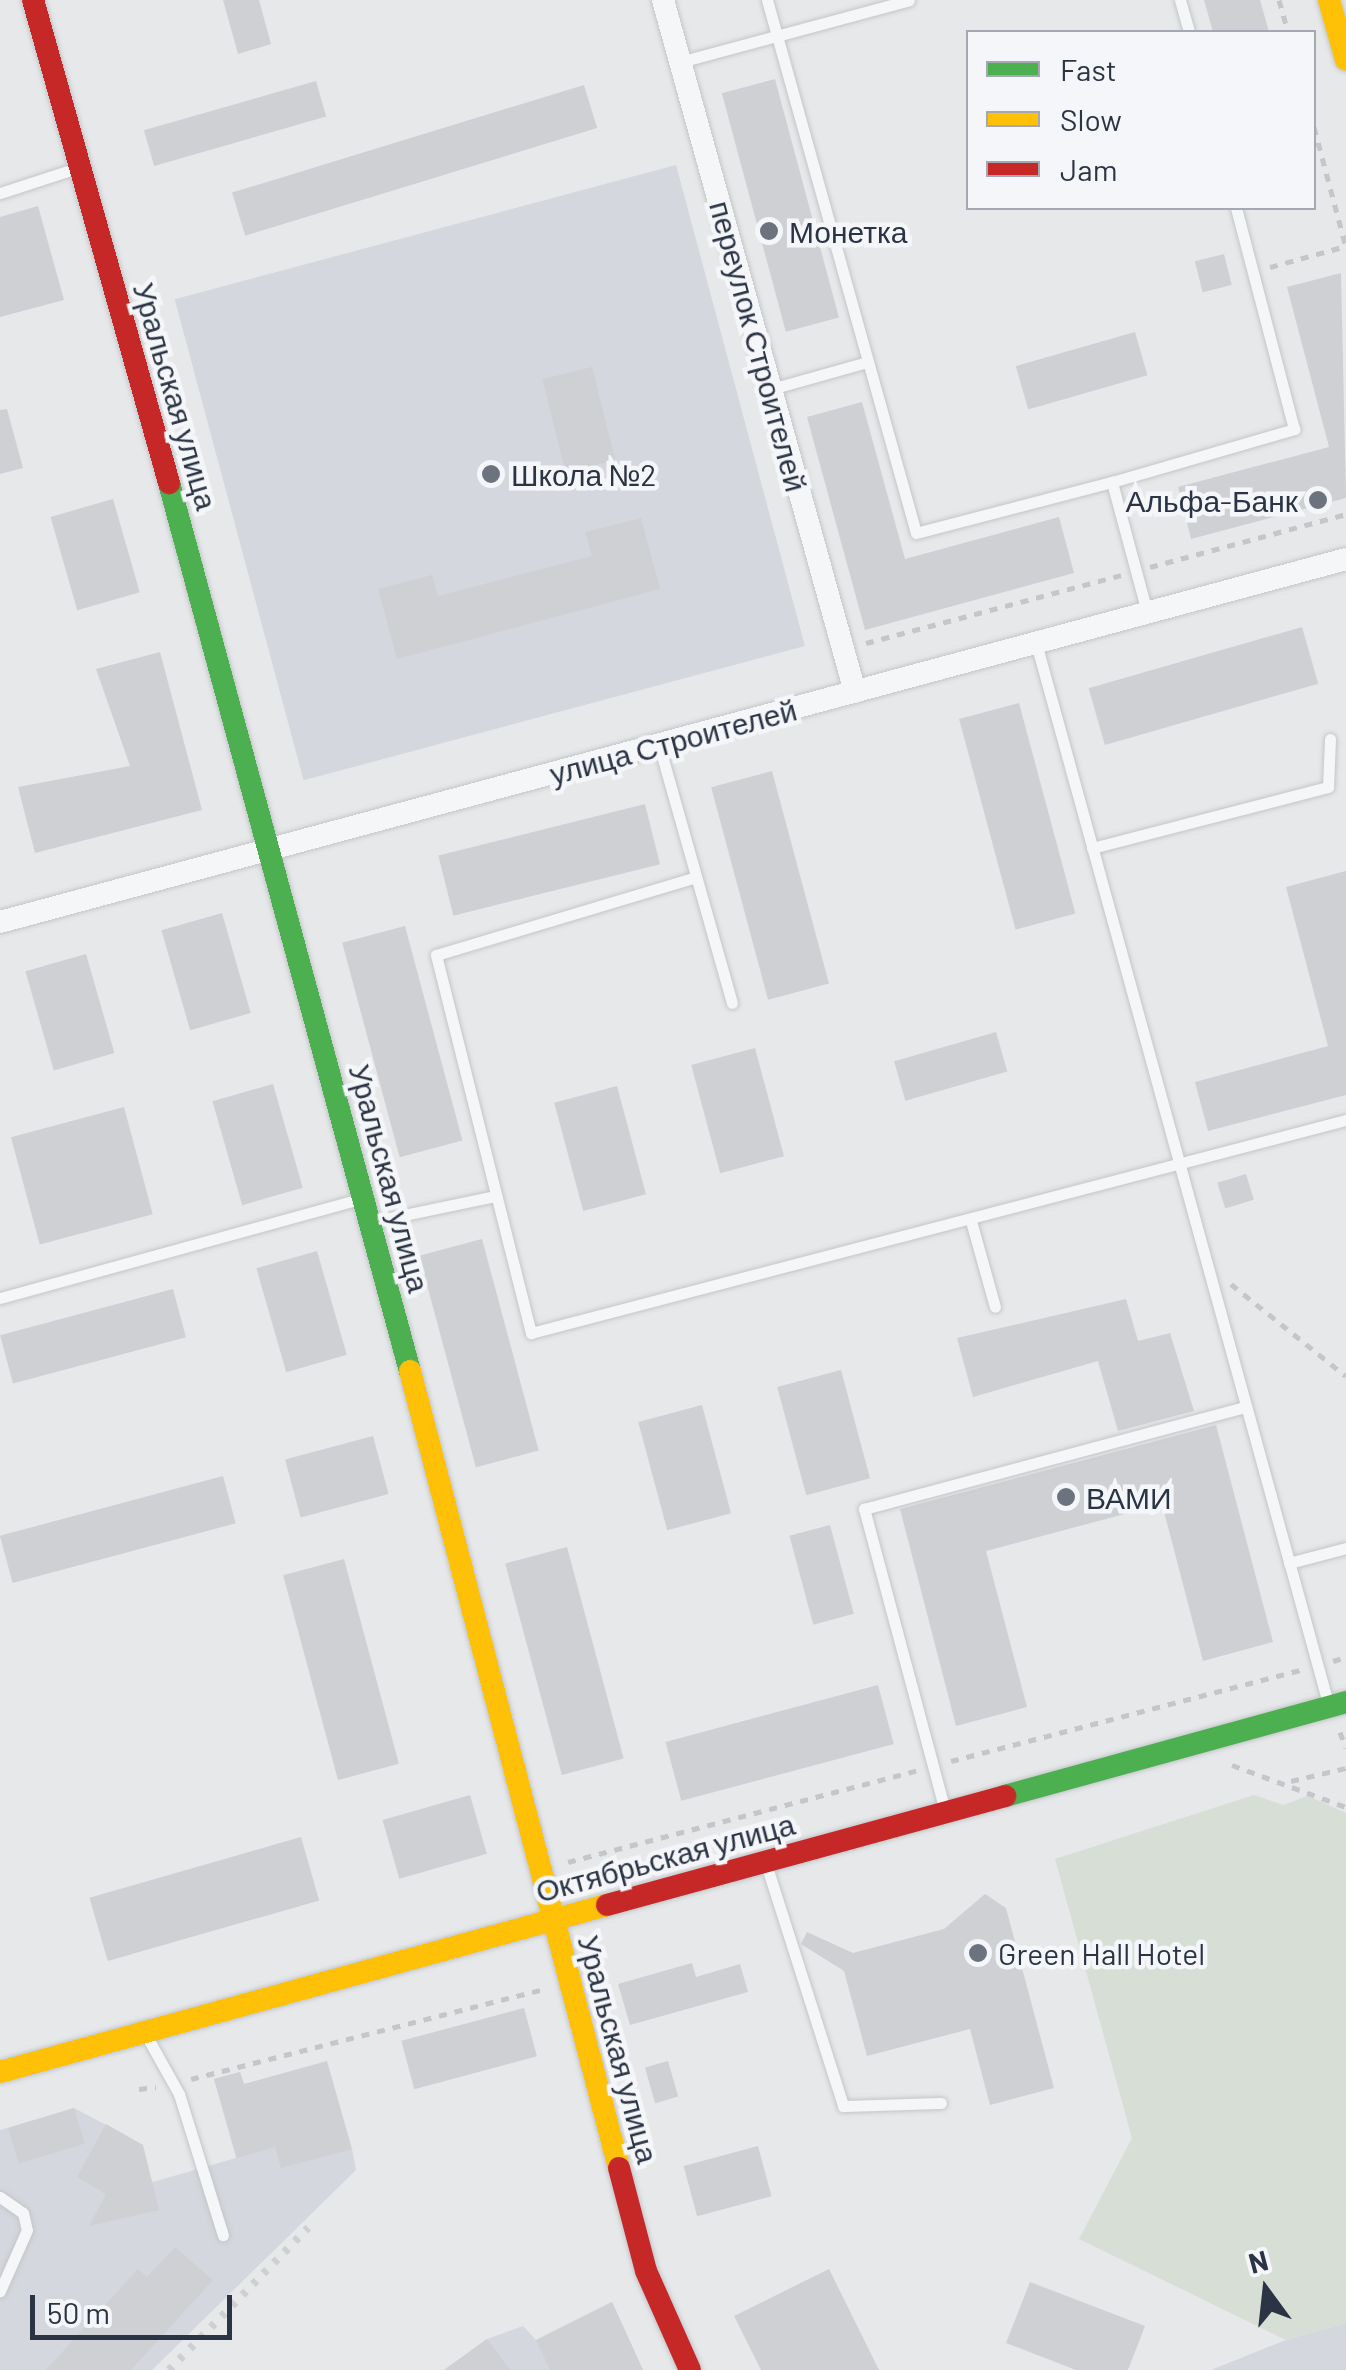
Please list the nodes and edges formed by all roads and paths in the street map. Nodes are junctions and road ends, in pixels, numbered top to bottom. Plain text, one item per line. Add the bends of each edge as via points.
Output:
1 (33, 0) edge
2 (663, 0) edge
3 (767, 0) edge
4 (909, 0) edge
5 (1180, 0) edge
6 (1279, 0) edge
7 (1329, 0) edge
8 (1188, 30) edge
9 (1287, 30) edge
10 (777, 36) junction
11 (1346, 60) edge
12 (680, 62) junction
13 (1316, 134) edge
14 (80, 167) junction
15 (0, 192) edge
16 (1236, 210) edge
17 (1346, 247) edge
18 (1252, 272) junction
19 (867, 362) junction
20 (771, 388) junction
21 (1112, 482) junction
22 (1346, 514) edge
23 (1346, 559) edge
24 (1136, 570) junction
25 (1147, 612) junction
26 (1036, 642) junction
27 (856, 646) dead end
28 (854, 692) junction
29 (1330, 739) dead end
30 (659, 745) junction
31 (1092, 848) junction
32 (273, 850) junction
33 (696, 877) junction
34 (0, 922) edge
35 (732, 1003) dead end
36 (1346, 1120) edge
37 (1179, 1165) junction
38 (496, 1196) junction
39 (364, 1198) junction
40 (971, 1221) junction
41 (371, 1222) junction
42 (1206, 1264) junction
43 (0, 1298) edge
44 (995, 1307) dead end
45 (1346, 1376) edge
46 (1246, 1406) junction
47 (1346, 1548) edge
48 (1289, 1563) junction
49 (1338, 1704) edge
50 (1176, 1748) junction
51 (1346, 1768) edge
52 (1288, 1782) junction
53 (1346, 1808) edge
54 (945, 1811) junction
55 (765, 1860) junction
56 (554, 1918) junction
57 (571, 1983) junction
58 (144, 2032) junction
59 (0, 2072) edge
60 (174, 2084) junction
61 (140, 2089) dead end
62 (941, 2103) dead end
63 (0, 2197) edge
64 (223, 2234) dead end
65 (0, 2291) edge
66 (690, 2370) edge

1 - 14 street, Уральская улица
2 - 12 street, переулок Строителей
3 - 10 lane
4 - 10 lane
5 - 8 lane
6 - 9 path
7 - 11 street
10 - 12 lane
10 - 19 lane
12 - 20 street, переулок Строителей
13 - 17 path
14 - 15 lane
14 - 32 street, Уральская улица
16 - 18 lane
17 - 18 path
18 - 21 lane via 1294,429
19 - 20 lane
19 - 21 lane via 916,533
20 - 28 street, переулок Строителей
21 - 24 lane
22 - 24 path
23 - 25 street, улица Строителей
24 - 25 lane
24 - 27 path
25 - 26 street, улица Строителей
26 - 28 street, улица Строителей
26 - 31 lane
28 - 30 street, улица Строителей
29 - 31 lane via 1328,787
30 - 32 street, улица Строителей
30 - 33 lane
31 - 37 lane
32 - 34 street, улица Строителей
32 - 39 street, Уральская улица
33 - 35 lane
33 - 38 lane via 436,955
36 - 37 lane
37 - 40 lane
37 - 42 lane
38 - 40 lane via 531,1334
38 - 41 lane
39 - 41 street, Уральская улица
39 - 43 lane
40 - 44 lane
41 - 56 street, Уральская улица
42 - 45 path
42 - 46 lane
46 - 48 lane
46 - 54 lane via 864,1509
47 - 48 lane
48 - 49 lane
49 - 50 street, Октябрьская улица
50 - 52 path
50 - 54 street, Октябрьская улица
51 - 52 path
52 - 53 path
54 - 55 street, Октябрьская улица
55 - 56 street, Октябрьская улица
55 - 62 lane via 842,2106
56 - 57 street, Уральская улица
56 - 58 street, Октябрьская улица
57 - 60 path
57 - 66 street, Уральская улица via 646,2271
58 - 59 street, Октябрьская улица
58 - 60 lane
60 - 61 path
60 - 64 lane
63 - 65 lane via 23,2213 27,2230

